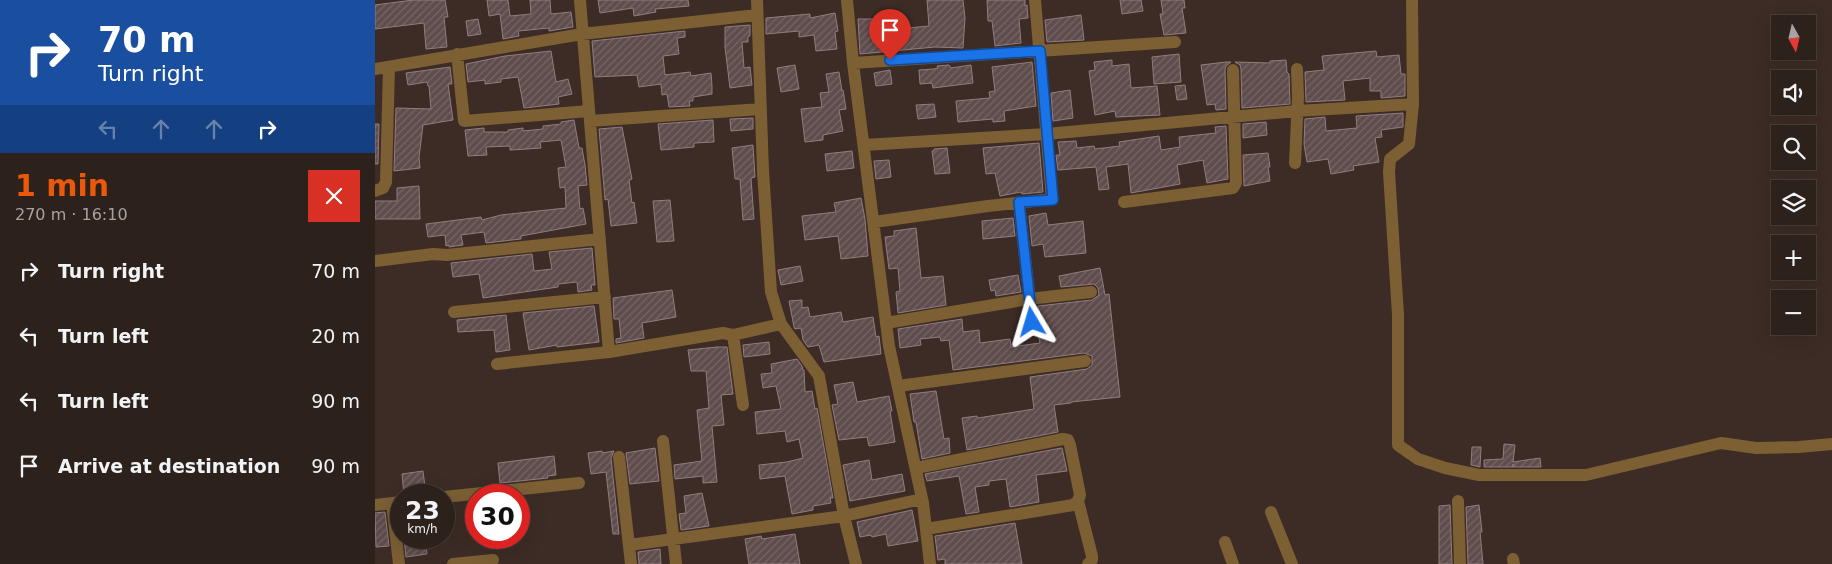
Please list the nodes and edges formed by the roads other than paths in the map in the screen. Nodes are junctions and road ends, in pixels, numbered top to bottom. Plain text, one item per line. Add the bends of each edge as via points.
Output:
1 (580, 0) edge
2 (757, 0) edge
3 (847, 0) edge
4 (1035, 0) edge
5 (1413, 0) edge
6 (757, 15) junction
7 (582, 34) junction
8 (1175, 42) dead end
9 (1040, 51) junction
10 (457, 54) junction
11 (853, 63) junction
12 (389, 67) junction
13 (375, 69) edge
14 (1297, 69) dead end
15 (1233, 70) dead end
16 (1413, 104) junction
17 (761, 109) junction
18 (1297, 112) junction
19 (590, 116) junction
20 (1233, 117) junction
21 (1047, 134) junction
22 (864, 145) junction
23 (1295, 163) dead end
24 (375, 191) edge
25 (1019, 202) junction
26 (1124, 202) dead end
27 (874, 222) junction
28 (600, 239) junction
29 (375, 262) edge
30 (1091, 292) dead end
31 (605, 298) junction
32 (1029, 300) junction
33 (454, 312) dead end
34 (1032, 322) dead end
35 (887, 323) junction
36 (781, 324) junction
37 (733, 334) junction
38 (609, 352) junction
39 (1085, 361) dead end
40 (497, 364) dead end
41 (898, 386) junction
42 (743, 405) dead end
43 (663, 441) dead end
44 (1832, 444) edge
45 (619, 457) dead end
46 (915, 468) junction
47 (579, 483) dead end
48 (455, 496) edge
49 (922, 499) junction
50 (1078, 501) junction
51 (1458, 501) dead end
52 (390, 503) edge
53 (375, 505) edge
54 (1271, 512) dead end
55 (844, 516) junction
56 (926, 529) junction
57 (674, 540) junction
58 (1225, 542) dead end
59 (629, 545) junction
60 (398, 549) edge
61 (493, 560) dead end
62 (399, 564) edge
63 (460, 564) edge
64 (631, 564) edge
65 (676, 564) edge
66 (856, 564) edge
67 (930, 564) edge
68 (1088, 564) edge
69 (1233, 564) edge
70 (1292, 564) edge
71 (1460, 564) edge

1 - 7 street
2 - 6 street
3 - 11 street
4 - 9 street
5 - 16 street
6 - 7 street
6 - 17 street
7 - 10 street
7 - 19 street
8 - 9 street
9 - 11 street
9 - 21 street
10 - 12 street
10 - 19 street via 464,121
11 - 22 street
12 - 13 street
12 - 24 street via 386,182 383,188
14 - 18 street
15 - 20 street
16 - 18 street
16 - 44 street via 1409,144 1390,160 1389,172 1398,315 1398,445 1418,459 1479,475 1586,475 1721,443 1756,448
17 - 19 street
17 - 36 street via 771,292
18 - 20 street
18 - 23 street
19 - 28 street
20 - 21 street
20 - 26 street via 1236,184 1233,188
21 - 22 street
21 - 25 street via 1053,200
22 - 27 street
25 - 27 street
25 - 32 street
27 - 35 street
28 - 29 street
28 - 31 street
30 - 32 street
31 - 33 street
31 - 38 street
32 - 34 street
32 - 35 street
35 - 41 street
36 - 37 street
36 - 55 street via 819,376
37 - 38 street
37 - 42 street
38 - 40 street
39 - 41 street
41 - 46 street
43 - 57 street
45 - 59 street
46 - 49 street
46 - 50 street via 1068,440 1080,495
47 - 48 street
49 - 55 street
49 - 56 street
50 - 56 street via 1073,505
50 - 68 street via 1092,556
51 - 71 street
52 - 53 street
54 - 70 street
55 - 57 street
55 - 66 street
56 - 67 street
57 - 59 street
57 - 65 street
58 - 69 street
59 - 64 street
60 - 62 street
61 - 63 street

